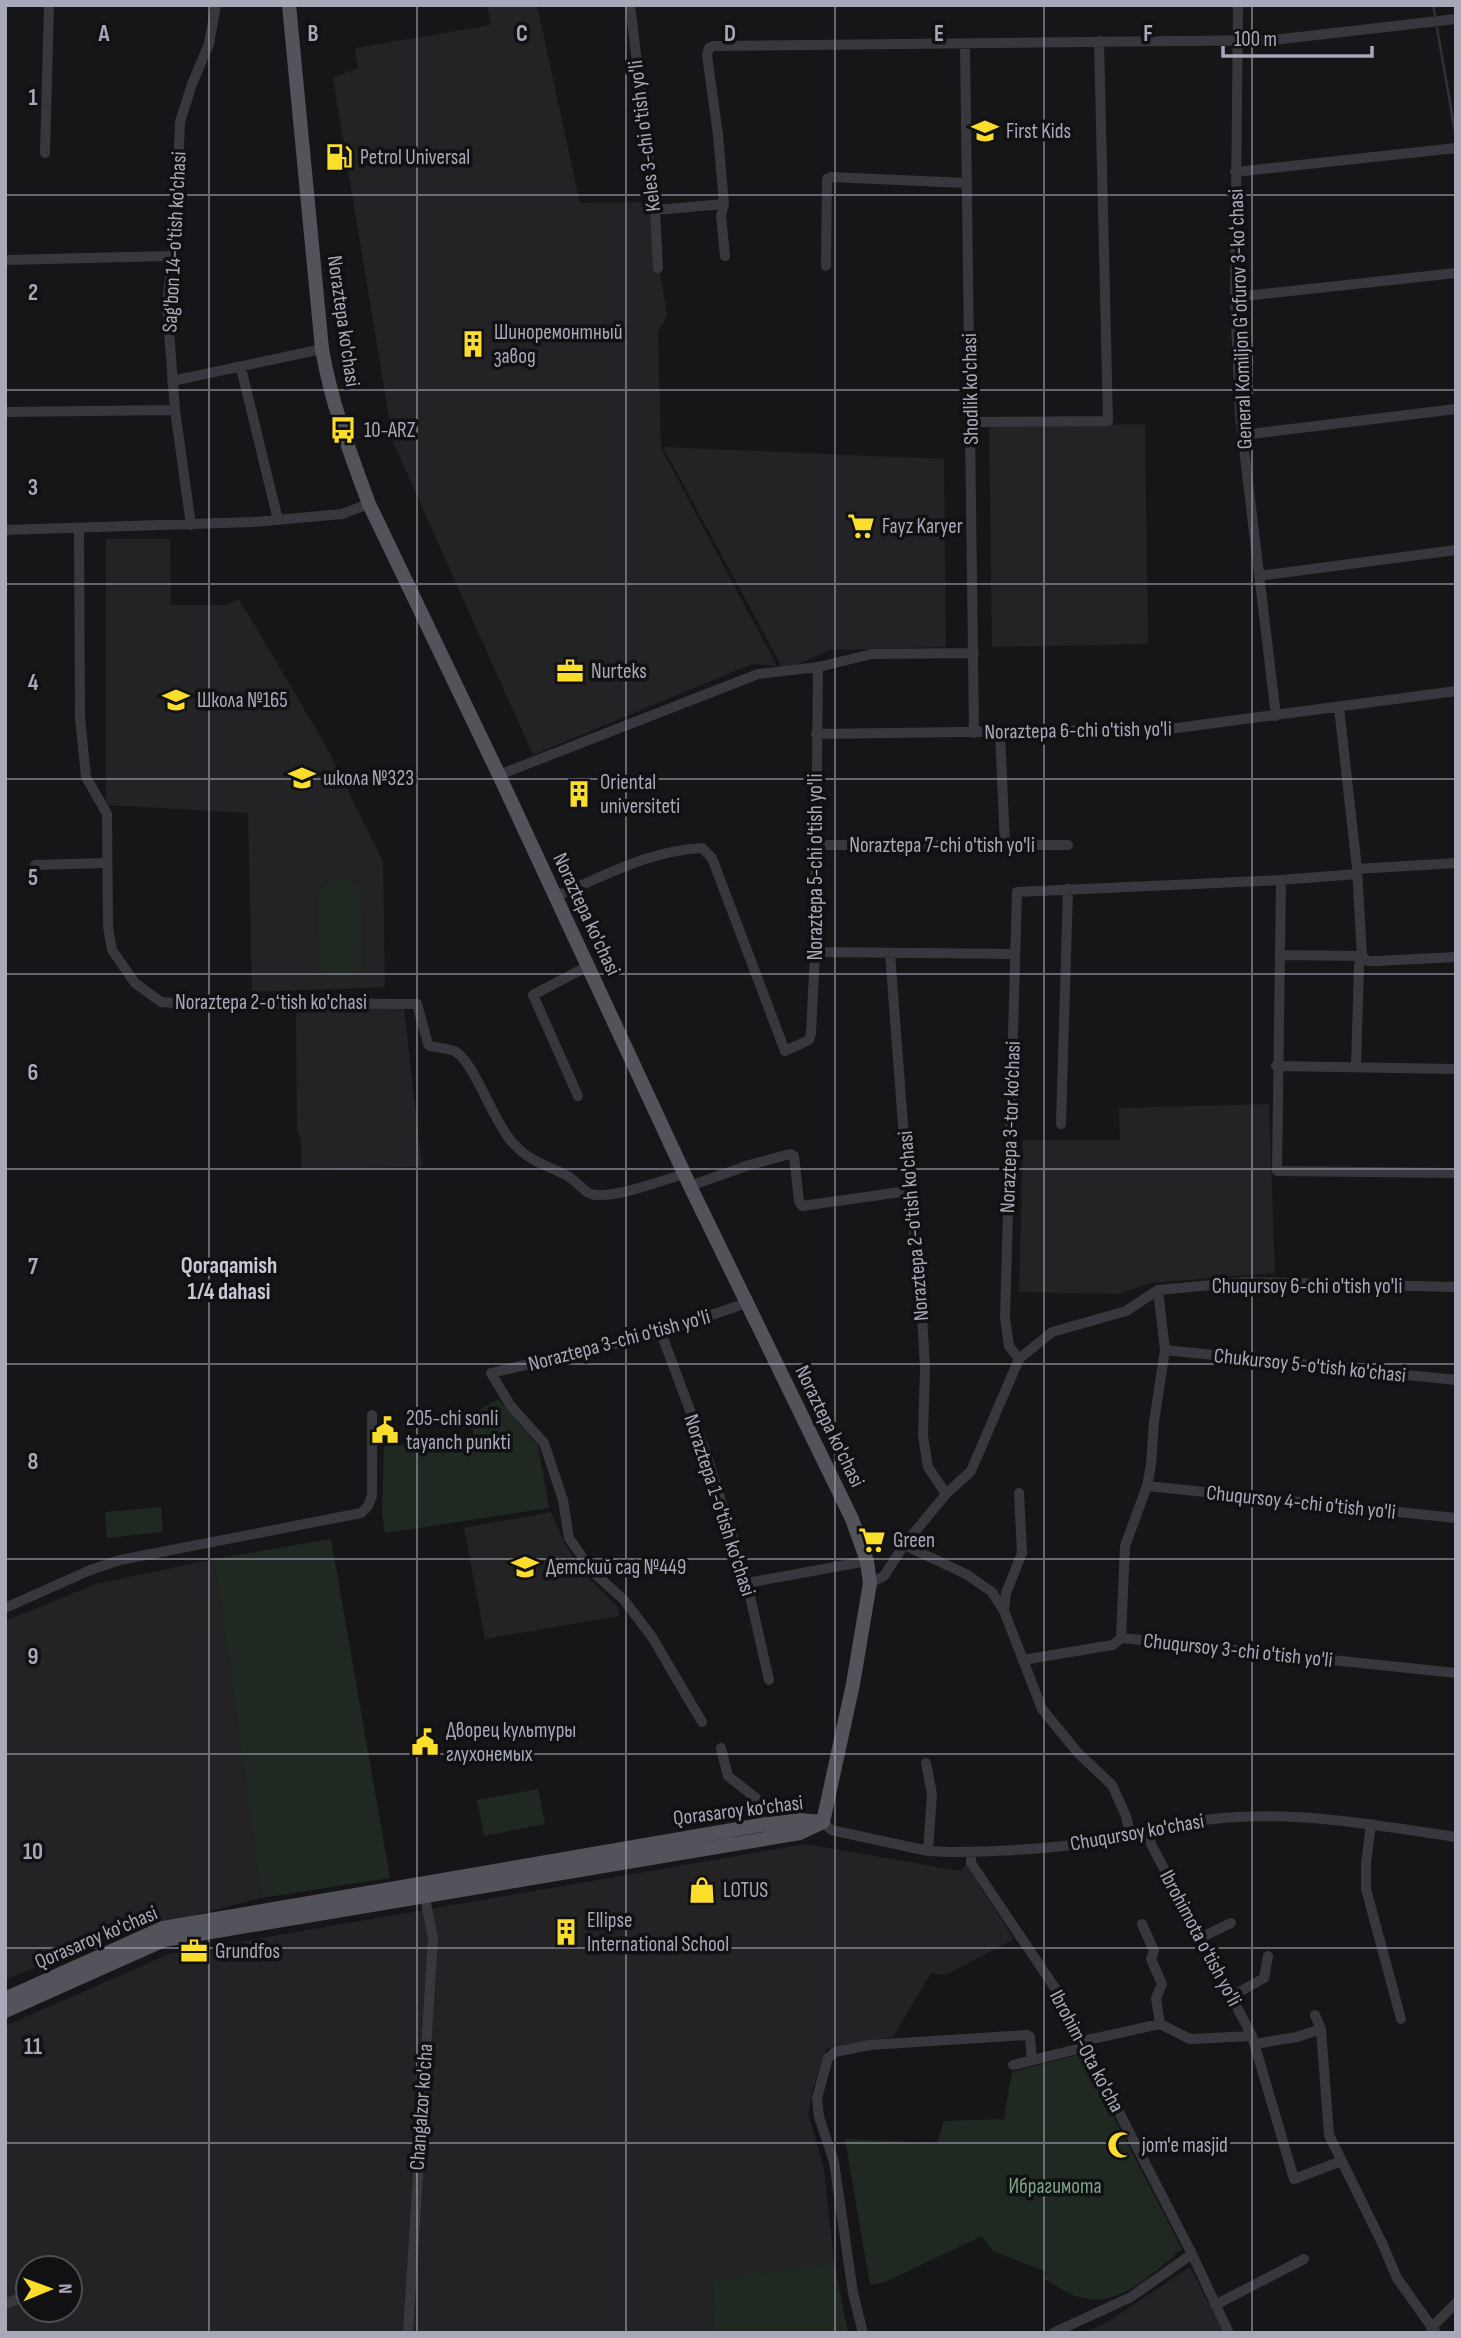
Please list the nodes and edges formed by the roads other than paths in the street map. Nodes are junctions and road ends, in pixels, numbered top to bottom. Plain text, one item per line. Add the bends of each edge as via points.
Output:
1 (49, 5) edge
2 (216, 5) edge
3 (289, 5) edge
4 (630, 5) edge
5 (1238, 5) edge
6 (1456, 19) edge
7 (1239, 38) junction
8 (1099, 41) junction
9 (965, 44) junction
10 (1456, 148) edge
11 (45, 153) dead end
12 (1235, 172) junction
13 (966, 183) junction
14 (724, 204) junction
15 (655, 210) junction
16 (171, 256) junction
17 (725, 256) dead end
18 (5, 260) edge
19 (825, 266) dead end
20 (658, 268) dead end
21 (1456, 273) edge
22 (1235, 297) junction
23 (322, 349) junction
24 (241, 368) junction
25 (172, 381) junction
26 (1456, 409) edge
27 (174, 410) junction
28 (5, 412) edge
29 (971, 422) junction
30 (1242, 435) junction
31 (369, 504) junction
32 (278, 520) junction
33 (192, 525) junction
34 (79, 529) junction
35 (5, 530) edge
36 (1456, 550) edge
37 (1259, 576) junction
38 (974, 653) junction
39 (818, 667) junction
40 (1456, 691) edge
41 (1339, 707) junction
42 (1276, 716) junction
43 (1000, 732) junction
44 (974, 733) junction
45 (816, 734) junction
46 (499, 775) junction
47 (816, 845) junction
48 (1068, 845) dead end
49 (1005, 846) junction
50 (106, 863) junction
51 (1456, 863) edge
52 (34, 865) dead end
53 (1357, 872) junction
54 (1281, 880) junction
55 (1068, 889) junction
56 (556, 896) junction
57 (815, 952) junction
58 (890, 953) junction
59 (1015, 954) junction
60 (1280, 955) junction
61 (1362, 956) junction
62 (1456, 957) edge
63 (588, 966) junction
64 (1276, 1066) junction
65 (1356, 1066) junction
66 (1456, 1069) edge
67 (578, 1096) dead end
68 (1061, 1124) dead end
69 (1456, 1173) edge
70 (688, 1180) junction
71 (908, 1191) junction
72 (1456, 1287) edge
73 (1158, 1290) junction
74 (746, 1303) junction
75 (661, 1333) junction
76 (1164, 1350) junction
77 (1019, 1359) junction
78 (1456, 1380) edge
79 (372, 1415) dead end
80 (1147, 1486) junction
81 (1019, 1493) dead end
82 (946, 1494) junction
83 (1456, 1518) edge
84 (904, 1545) junction
85 (867, 1561) junction
86 (747, 1583) junction
87 (870, 1583) junction
88 (5, 1608) edge
89 (1004, 1611) junction
90 (1121, 1638) junction
91 (1023, 1660) junction
92 (1456, 1673) edge
93 (769, 1680) dead end
94 (702, 1722) dead end
95 (721, 1748) dead end
96 (926, 1763) dead end
97 (823, 1822) junction
98 (1370, 1824) junction
99 (761, 1825) junction
100 (1148, 1832) junction
101 (1131, 1837) junction
102 (1456, 1837) edge
103 (928, 1851) junction
104 (971, 1852) junction
105 (424, 1890) junction
106 (1231, 1923) dead end
107 (1142, 1924) dead end
108 (1202, 1937) junction
109 (1268, 1956) dead end
110 (1232, 1996) junction
111 (5, 1999) edge
112 (5, 2011) edge
113 (1315, 2015) dead end
114 (1401, 2019) dead end
115 (1160, 2024) junction
116 (1321, 2029) junction
117 (1253, 2040) junction
118 (1084, 2043) junction
119 (1032, 2060) junction
120 (1013, 2065) dead end
121 (1342, 2161) junction
122 (1192, 2254) junction
123 (1304, 2259) dead end
124 (1456, 2303) edge
125 (1215, 2305) junction
126 (1434, 2330) edge
127 (408, 2333) edge
128 (863, 2333) edge
129 (1053, 2333) edge
130 (1229, 2333) edge

1 - 11 street
2 - 16 street, Sag'bon 14-o'tish ko'chasi via 209,44 180,122
3 - 23 main road, Noraztepa ko'chasi
4 - 15 street, Keles 3-chi o'tish yo'li
5 - 7 street, General Komiljon Gʻofurov 3-koʻchasi
6 - 7 street via 1273,40
7 - 8 street
7 - 12 street, General Komiljon Gʻofurov 3-koʻchasi
8 - 9 street
8 - 29 street via 1108,421
9 - 13 street, Shodlik ko'chasi
9 - 14 street via 709,48
10 - 12 street
12 - 22 street, General Komiljon Gʻofurov 3-koʻchasi
13 - 19 street via 827,179
13 - 29 street, Shodlik ko'chasi
14 - 15 street
14 - 17 street
15 - 20 street, Keles 3-chi o'tish yo'li
16 - 18 street
16 - 25 street, Sag'bon 14-o'tish ko'chasi via 167,305
21 - 22 street
22 - 30 street, General Komiljon Gʻofurov 3-koʻchasi
23 - 24 street
23 - 31 main road, Noraztepa ko'chasi via 333,400
24 - 25 street
24 - 32 street
25 - 27 street, Sag'bon 14-o'tish ko'chasi
26 - 30 street
27 - 28 street
27 - 33 street, Sag'bon 14-o'tish ko'chasi
29 - 38 street, Shodlik ko'chasi
30 - 37 street, General Komiljon Gʻofurov 3-koʻchasi
31 - 32 street via 342,514
31 - 46 main road, Noraztepa ko'chasi
32 - 33 street
33 - 34 street
34 - 35 street
34 - 50 street, Noraztepa 2-oʻtish ko'chasi via 80,718 86,777 107,814
36 - 37 street
37 - 42 street, General Komiljon Gʻofurov 3-koʻchasi
38 - 39 street via 872,654
38 - 44 street, Shodlik ko'chasi
39 - 45 street, Noraztepa 5-chi o'tish yo'li
39 - 46 street via 758,674
40 - 41 street, Noraztepa 6-chi o'tish yo'li
41 - 42 street, Noraztepa 6-chi o'tish yo'li
41 - 53 street
42 - 43 street, Noraztepa 6-chi o'tish yo'li via 1169,729
43 - 44 street, Noraztepa 6-chi o'tish yo'li
43 - 49 street
44 - 45 street, Noraztepa 6-chi o'tish yo'li
45 - 47 street, Noraztepa 5-chi o'tish yo'li
46 - 56 main road, Noraztepa ko'chasi
47 - 49 street, Noraztepa 7-chi o'tish yo'li
47 - 57 street, Noraztepa 5-chi o'tish yo'li
48 - 49 street, Noraztepa 7-chi o'tish yo'li
50 - 52 street
50 - 70 street, Noraztepa 2-oʻtish ko'chasi via 112,950 135,983 161,1002 417,1004 430,1046 464,1060 511,1141 536,1163 567,1175 593,1195
51 - 53 street
53 - 54 street
53 - 61 street
54 - 55 street
54 - 60 street
55 - 59 street, Noraztepa 3-tor ko‘chasi via 1017,892
55 - 68 street
56 - 57 street, Noraztepa 5-chi o'tish yo'li via 656,854 702,848 712,858 785,1051 811,1037
56 - 63 main road, Noraztepa ko'chasi
57 - 58 street
58 - 59 street
58 - 71 street, Noraztepa 2-o'tish ko'chasi
59 - 77 street, Noraztepa 3-tor ko‘chasi via 1005,1318 1009,1346
60 - 61 street
60 - 64 street
61 - 62 street via 1368,961
61 - 65 street
63 - 67 street via 533,995
63 - 70 main road, Noraztepa ko'chasi
64 - 65 street
64 - 69 street via 1277,1171
65 - 66 street
70 - 71 street via 790,1154 802,1206
70 - 74 main road, Noraztepa ko'chasi
71 - 82 street, Noraztepa 2-o'tish ko'chasi via 923,1326 923,1436 928,1467
72 - 73 street, Chuqursoy 6-chi o'tish yo'li via 1245,1282
73 - 76 street
73 - 77 street via 1126,1311 1052,1332
74 - 75 street, Noraztepa 3-chi o'tish yo'li
74 - 85 main road, Noraztepa ko'chasi via 852,1519
75 - 86 street, Noraztepa 1-o'tish ko'chasi via 706,1453
75 - 94 street, Noraztepa 3-chi o'tish yo'li via 491,1373 510,1405 544,1443 563,1500 569,1538 592,1571 624,1600 652,1637
76 - 78 street, Chukursoy 5-o'tish ko'chasi
76 - 80 street
77 - 82 street via 971,1471
79 - 88 street via 372,1496 361,1513 120,1560
80 - 83 street, Chuqursoy 4-chi o'tish yo'li
80 - 90 street via 1125,1546
81 - 89 street via 1022,1553
82 - 84 street
84 - 87 street via 884,1576
84 - 89 street via 966,1574 992,1592
85 - 86 street
85 - 87 main road, Noraztepa ko'chasi
86 - 93 street, Noraztepa 1-o'tish ko'chasi
87 - 97 main road, Noraztepa ko'chasi
89 - 91 street
90 - 91 street, Chuqursoy 3-chi o'tish yo'li via 1114,1645
90 - 92 street, Chuqursoy 3-chi o'tish yo'li
91 - 101 street via 1042,1709 1112,1785
95 - 99 street via 728,1776 756,1798
96 - 103 street via 932,1794
97 - 99 main road, Qorasaroy ko'chasi
97 - 103 street, Chuqursoy ko'chasi via 831,1830
97 - 105 main road, Qorasaroy ko'chasi via 800,1833
98 - 100 street, Chuqursoy ko'chasi via 1238,1817
98 - 102 street, Chuqursoy ko'chasi
98 - 114 street via 1367,1889
99 - 105 main road, Qorasaroy ko'chasi
100 - 101 street, Chuqursoy ko'chasi
100 - 108 street, Ibrohimota o'tish yo'li
101 - 104 street, Chuqursoy ko'chasi
103 - 104 street, Chuqursoy ko'chasi
104 - 118 street, Ibrohim-Ota ko'cha via 971,1863 1055,1988
105 - 111 main road, Qorasaroy ko'chasi via 163,1928
105 - 112 main road, Qorasaroy ko'chasi via 164,1940
105 - 127 street, Changalzor ko'cha via 433,1938
106 - 108 street
107 - 115 street via 1162,1984 1156,1998
108 - 110 street, Ibrohimota o'tish yo'li
109 - 110 street via 1264,1978
110 - 117 street, Ibrohimota o'tish yo'li
113 - 116 street
115 - 117 street via 1190,2039
115 - 118 street
116 - 117 street via 1297,2037
116 - 121 street via 1328,2136
117 - 121 street, Ibrohimota o'tish yo'li via 1294,2179
118 - 119 street
118 - 122 street, Ibrohim-Ota ko'cha
119 - 120 street
119 - 128 street via 1027,2035 870,2045 835,2052 828,2058 817,2098 819,2116 834,2162
121 - 126 street via 1396,2278
122 - 125 street, Ibrohim-Ota ko'cha
122 - 129 street via 1131,2297
123 - 125 street
124 - 126 street
125 - 130 street, Ibrohim-Ota ko'cha

